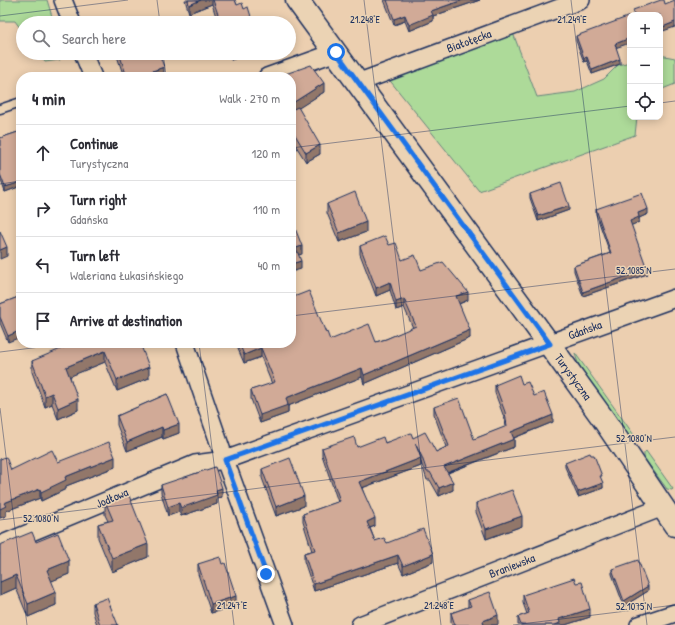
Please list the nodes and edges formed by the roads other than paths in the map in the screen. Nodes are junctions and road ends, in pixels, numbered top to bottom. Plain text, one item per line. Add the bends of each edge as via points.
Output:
1 (63, 0) edge
2 (297, 0) edge
3 (581, 0) edge
4 (69, 16) edge
5 (336, 52) junction
6 (86, 60) edge
7 (90, 72) edge
8 (281, 72) edge
9 (357, 83) junction
10 (16, 104) edge
11 (0, 109) edge
12 (675, 298) edge
13 (550, 344) junction
14 (187, 348) edge
15 (225, 460) junction
16 (669, 516) edge
17 (0, 545) edge
18 (675, 613) edge
19 (285, 625) edge
20 (360, 625) edge
21 (639, 625) edge

1 - 4 street
2 - 5 street, Turystyczna
3 - 9 street, Białołęcka
5 - 8 street
5 - 9 street, Turystyczna
6 - 7 street
9 - 13 street, Turystyczna
10 - 11 lane
12 - 13 street, Gdańska
13 - 15 street, Gdańska
13 - 16 street, Turystyczna
14 - 15 street
15 - 17 street, Jodłowa via 195,464
15 - 19 street
16 - 20 street, Braniewska
18 - 21 street

